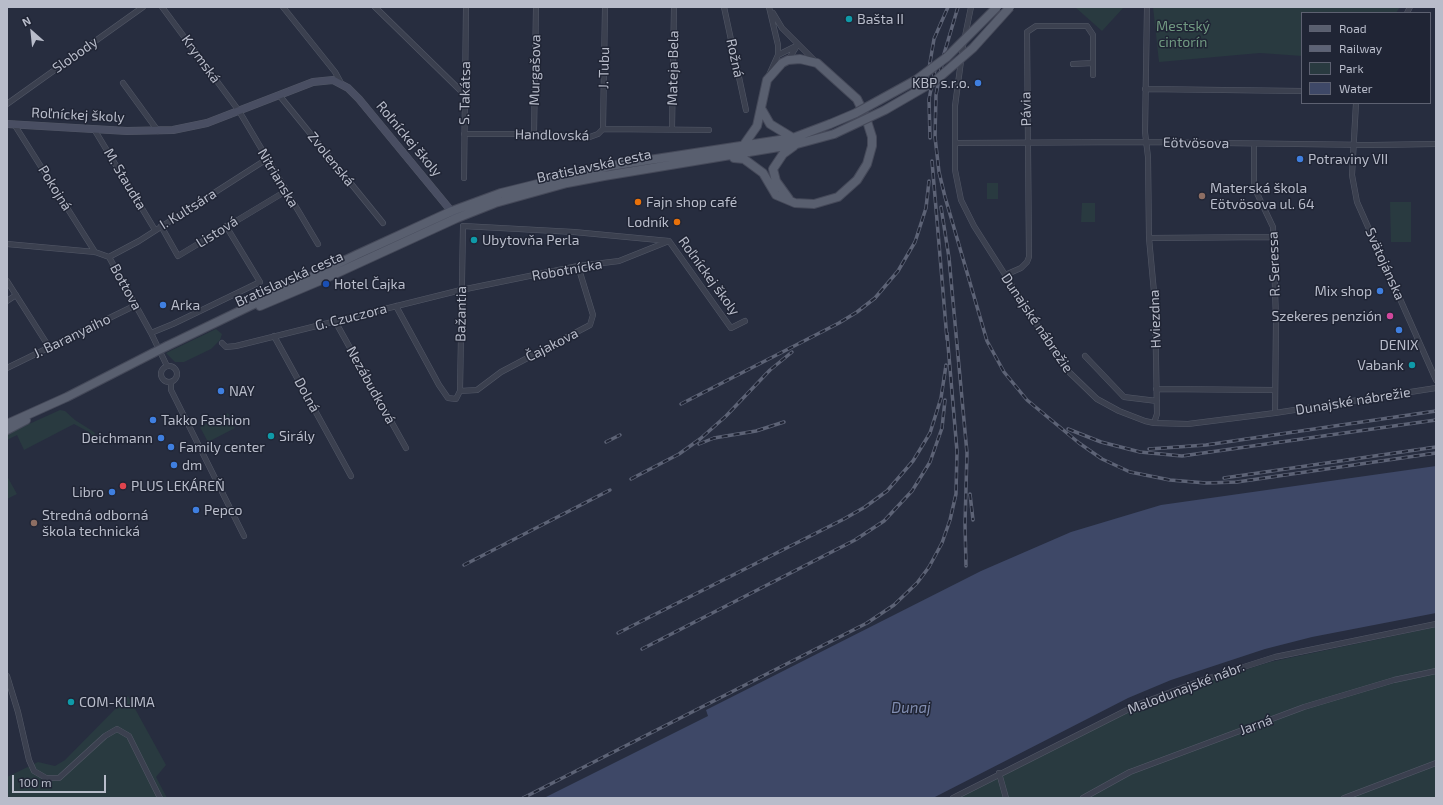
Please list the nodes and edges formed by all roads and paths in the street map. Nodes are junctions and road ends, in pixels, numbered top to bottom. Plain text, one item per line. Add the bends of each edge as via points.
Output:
1 (143, 7) edge
2 (162, 7) edge
3 (283, 7) edge
4 (375, 7) edge
5 (461, 7) edge
6 (536, 7) edge
7 (605, 7) edge
8 (674, 7) edge
9 (724, 7) edge
10 (770, 7) edge
11 (971, 7) edge
12 (997, 7) edge
13 (1010, 7) edge
14 (1147, 7) edge
15 (466, 10) edge
16 (798, 45) junction
17 (778, 55) junction
18 (788, 60) junction
19 (817, 63) junction
20 (1093, 63) junction
21 (1073, 64) dead end
22 (1094, 75) dead end
23 (766, 80) junction
24 (123, 83) dead end
25 (341, 83) junction
26 (1145, 89) junction
27 (1301, 91) edge
28 (464, 94) junction
29 (279, 95) junction
30 (7, 104) edge
31 (1356, 104) edge
32 (746, 110) dead end
33 (762, 110) junction
34 (239, 111) junction
35 (10, 124) edge
36 (94, 129) junction
37 (603, 129) junction
38 (672, 129) junction
39 (709, 130) dead end
40 (158, 131) junction
41 (464, 134) junction
42 (534, 134) junction
43 (795, 141) junction
44 (1027, 142) junction
45 (1146, 142) junction
46 (956, 143) junction
47 (1254, 144) junction
48 (1436, 144) edge
49 (1354, 145) junction
50 (743, 146) junction
51 (726, 157) junction
52 (267, 160) junction
53 (464, 178) dead end
54 (286, 191) junction
55 (789, 200) junction
56 (452, 211) junction
57 (457, 218) junction
58 (383, 223) dead end
59 (161, 226) junction
60 (226, 226) junction
61 (463, 226) junction
62 (155, 230) junction
63 (1274, 237) junction
64 (1149, 238) junction
65 (669, 241) junction
66 (7, 244) edge
67 (318, 244) dead end
68 (95, 252) junction
69 (109, 257) junction
70 (578, 266) junction
71 (1005, 275) junction
72 (7, 281) edge
73 (461, 290) junction
74 (16, 295) junction
75 (7, 301) edge
76 (136, 305) junction
77 (396, 306) junction
78 (335, 321) junction
79 (745, 321) dead end
80 (151, 333) junction
81 (274, 336) junction
82 (222, 343) dead end
83 (167, 346) junction
84 (49, 347) junction
85 (1085, 356) dead end
86 (167, 366) junction
87 (7, 368) edge
88 (1436, 380) edge
89 (171, 382) junction
90 (1436, 388) edge
91 (1156, 389) junction
92 (1275, 390) junction
93 (460, 391) junction
94 (67, 397) junction
95 (1157, 401) junction
96 (1275, 413) junction
97 (1154, 423) junction
98 (7, 424) edge
99 (7, 430) edge
100 (406, 448) dead end
101 (351, 476) dead end
102 (244, 536) dead end
103 (1436, 624) edge
104 (1436, 671) edge
105 (7, 676) edge
106 (9, 688) edge
107 (1436, 763) edge
108 (1000, 773) junction
109 (160, 798) edge
110 (953, 798) edge
111 (1006, 798) edge
112 (1083, 798) edge
113 (1344, 798) edge

1 - 30 street, Slobody
2 - 34 street, Krymská
3 - 25 street
4 - 28 street
5 - 15 street
6 - 42 street, Murgašova
7 - 37 street, J. Tubu
8 - 38 street, Mateja Bela
9 - 32 street, Rožná
10 - 16 street via 782,28
10 - 17 street via 777,36
11 - 46 street, Dunajské nábrežie via 956,92
12 - 43 main road, Bratislavská cesta, bridge via 929,72 880,101
13 - 43 main road, Bratislavská cesta, bridge via 973,48 935,81 879,113 834,134
14 - 26 street, Hviezdna
15 - 28 street, S. Takátsa
16 - 17 street
16 - 18 street
16 - 19 street
17 - 23 street
18 - 19 main road via 800,59
18 - 23 main road via 776,68
19 - 55 main road via 843,85 861,105 871,132 871,152 861,175 838,197 814,204 801,204
20 - 21 street
20 - 22 street, Pávia
20 - 44 street, Pávia via 1093,35 1087,26 1036,26 1028,30
23 - 33 main road
24 - 40 street
25 - 29 main road, Roľníckej školy via 320,80
25 - 56 main road, Roľníckej školy via 359,99
26 - 27 street
26 - 45 street, Hviezdna
28 - 41 street, S. Takátsa
29 - 34 main road, Roľníckej školy
29 - 58 street, Zvolenská
31 - 49 street, Svätojánska
33 - 43 main road via 770,124
33 - 50 main road via 757,126
34 - 40 main road, Roľníckej školy via 192,127
34 - 52 street, Nitrianska
35 - 36 main road, Roľníckej školy
35 - 68 street, Pokojná
36 - 40 main road, Roľníckej školy
36 - 62 street, M. Staudta
37 - 38 street, Handlovská
37 - 42 street, Handlovská via 587,138
38 - 39 street, Handlovská
41 - 42 street, Handlovská
41 - 53 street, S. Takátsa
43 - 50 main road, Bratislavská cesta
43 - 51 main road, Bratislavská cesta
43 - 55 main road via 773,169 776,181
44 - 45 street, Eötvösova
44 - 46 street, Eötvösova
44 - 71 street, Pávia via 1028,257 1021,268
45 - 47 street, Eötvösova
45 - 64 street, Hviezdna
46 - 71 street, Dunajské nábrežie via 955,170 961,200
47 - 49 street, Eötvösova
47 - 63 street, R. Seressa via 1254,187 1270,220
48 - 49 street, Eötvösova
49 - 88 street, Svätojánska via 1352,174 1357,202
50 - 56 main road, Bratislavská cesta via 651,159 568,175 501,193
51 - 55 main road via 744,159 754,165 763,173 776,195
51 - 57 main road, Bratislavská cesta via 657,166 567,183
52 - 54 street, Nitrianska
52 - 59 street, I. Kultsára
54 - 60 street, Listová
54 - 67 street, Nitrianska
56 - 57 main road, Roľníckej školy
56 - 83 main road, Bratislavská cesta
57 - 61 street, Roľníckej školy
57 - 83 main road, Bratislavská cesta via 324,279
59 - 60 street, Listová via 178,256
59 - 62 street, I. Kultsára
60 - 80 street via 260,282
61 - 65 street, Roľníckej školy via 574,232
61 - 73 street, Bažantia
62 - 69 street, I. Kultsára
63 - 64 street
63 - 92 street, R. Seressa
64 - 91 street, Hviezdna via 1155,303
65 - 70 street, Robotnícka via 619,262
65 - 79 street, Roľníckej školy via 731,328
66 - 68 street, Bottova
68 - 69 street, Bottova
69 - 76 street, Bottova
70 - 73 street, Robotnícka
70 - 93 street, Čajakova via 593,315 590,325 501,372 477,390
71 - 97 street, Dunajské nábrežie via 1055,353 1083,387 1097,399 1119,411
72 - 74 street
73 - 77 street, G. Czuczora
73 - 93 street, Bažantia
74 - 75 street
74 - 84 street
76 - 80 street, Bottova
76 - 84 street, J. Baranyaiho
77 - 78 street, G. Czuczora
77 - 93 street via 448,398 454,400
78 - 81 street, G. Czuczora
78 - 100 street, Nezábudková
80 - 86 street, Bottova
81 - 82 street, G. Czuczora via 241,345 226,347
81 - 101 street, Dolná
83 - 94 main road, Bratislavská cesta, bridge
84 - 87 street, J. Baranyaiho
85 - 95 street via 1124,397
86 - 89 street via 162,370 162,376 165,381
86 - 89 street via 177,372
89 - 102 street via 171,390
90 - 96 street, Dunajské nábrežie
91 - 92 street
91 - 95 street, Hviezdna
92 - 96 street, R. Seressa
94 - 98 main road, Bratislavská cesta
94 - 99 main road, Bratislavská cesta
95 - 97 street, Hviezdna
96 - 97 street, Dunajské nábrežie via 1204,423
103 - 108 street, Malodunajské nábr. via 1275,657 1209,678 1137,705
104 - 112 street, Jarná via 1394,680 1304,707 1130,772
105 - 106 street
106 - 109 street via 34,771 46,778 59,778 105,736 118,729 129,736
107 - 113 street
108 - 110 street, Malodunajské nábr.
108 - 111 street

